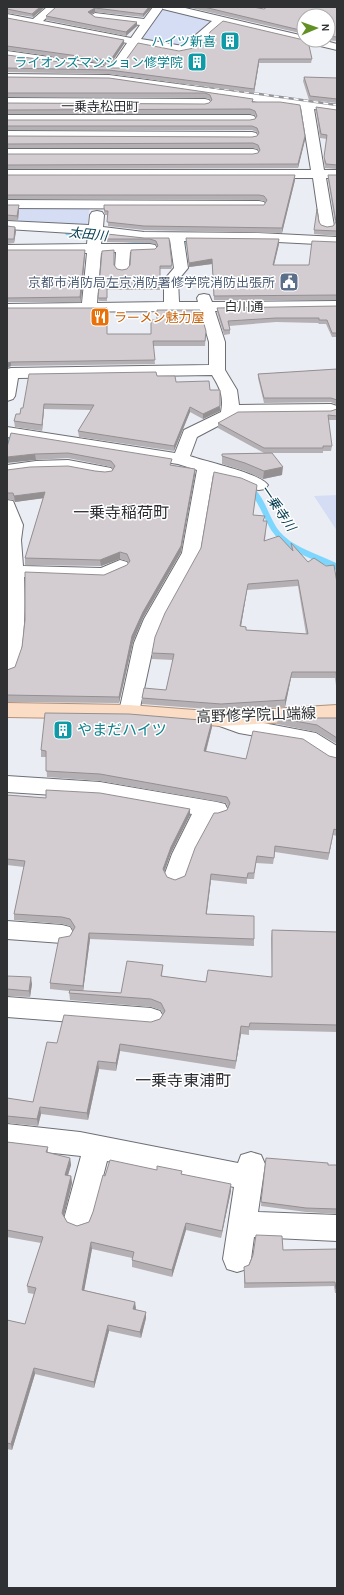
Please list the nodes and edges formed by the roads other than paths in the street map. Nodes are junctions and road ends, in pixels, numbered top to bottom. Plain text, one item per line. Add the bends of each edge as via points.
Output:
1 (53, 7) edge
2 (158, 7) edge
3 (167, 7) edge
4 (256, 7) edge
5 (266, 7) edge
6 (246, 15) edge
7 (95, 16) edge
8 (7, 17) edge
9 (221, 20) junction
10 (147, 22) junction
11 (34, 23) junction
12 (87, 33) junction
13 (296, 36) edge
14 (134, 42) junction
15 (7, 54) edge
16 (68, 62) junction
17 (112, 74) junction
18 (165, 75) edge
19 (7, 77) edge
20 (250, 100) junction
21 (7, 102) edge
22 (107, 102) junction
23 (307, 105) junction
24 (337, 109) edge
25 (7, 119) edge
26 (105, 119) junction
27 (250, 119) junction
28 (7, 135) edge
29 (104, 135) junction
30 (252, 136) junction
31 (253, 153) junction
32 (7, 154) edge
33 (102, 154) junction
34 (7, 174) edge
35 (101, 174) junction
36 (256, 174) junction
37 (318, 174) junction
38 (337, 174) edge
39 (7, 204) edge
40 (98, 204) junction
41 (259, 204) junction
42 (7, 225) edge
43 (332, 227) edge
44 (96, 228) junction
45 (260, 228) junction
46 (337, 241) edge
47 (177, 242) junction
48 (94, 248) junction
49 (123, 248) junction
50 (7, 249) edge
51 (122, 268) edge
52 (337, 297) edge
53 (7, 299) edge
54 (172, 302) junction
55 (205, 302) junction
56 (90, 303) junction
57 (337, 305) edge
58 (7, 308) edge
59 (217, 370) junction
60 (7, 396) edge
61 (331, 409) edge
62 (230, 410) junction
63 (7, 432) edge
64 (181, 459) junction
65 (206, 467) junction
66 (7, 470) edge
67 (105, 472) edge
68 (259, 485) dead end
69 (7, 505) edge
70 (10, 539) edge
71 (120, 566) edge
72 (14, 571) junction
73 (7, 668) edge
74 (7, 710) edge
75 (128, 712) junction
76 (337, 712) edge
77 (220, 719) junction
78 (337, 756) edge
79 (7, 784) edge
80 (176, 876) dead end
81 (7, 930) edge
82 (62, 934) dead end
83 (7, 1007) edge
84 (151, 1018) dead end
85 (7, 1136) edge
86 (97, 1147) junction
87 (78, 1219) dead end
88 (242, 1224) junction
89 (337, 1228) edge
90 (237, 1259) dead end

1 - 11 street
2 - 10 street
3 - 9 street
4 - 5 street
6 - 9 street
6 - 13 street
7 - 10 street
8 - 11 street
9 - 14 street via 186,49
10 - 14 street
11 - 12 street
12 - 14 street
12 - 16 street
14 - 17 street
15 - 16 street
16 - 17 street
17 - 18 street
17 - 19 street
17 - 20 street
17 - 22 street
20 - 22 street
20 - 23 street
20 - 27 street
21 - 22 street
22 - 26 street
23 - 24 street
23 - 37 street
25 - 26 street
26 - 27 street
26 - 29 street
27 - 30 street
28 - 29 street
29 - 30 street
29 - 33 street
30 - 31 street
31 - 33 street
31 - 36 street
32 - 33 street
33 - 35 street
34 - 35 street
35 - 36 street
35 - 40 street
36 - 37 street
36 - 41 street
37 - 38 street
37 - 43 street
39 - 40 street
40 - 41 street
40 - 44 street
41 - 45 street
42 - 44 street
43 - 45 street
44 - 45 street
44 - 47 street
44 - 48 street
45 - 46 street
45 - 47 street
47 - 49 street
47 - 54 street via 181,268 171,280
48 - 49 street
48 - 50 street
48 - 56 street
49 - 51 street
52 - 55 street, 白川通
53 - 56 street, 白川通
54 - 55 street, 白川通
54 - 56 street, 白川通
55 - 57 street, 白川通
55 - 59 street via 217,342
56 - 58 street, 白川通
59 - 60 street via 11,373
59 - 62 street via 229,390
61 - 62 street
62 - 64 street via 229,414 190,434
63 - 64 street
64 - 65 street
65 - 68 street
65 - 75 street via 191,553 154,619 144,643
66 - 67 street via 68,465
69 - 70 street via 14,525
70 - 72 street
71 - 72 street via 104,574
72 - 73 street via 12,646
74 - 75 main road, 高野修学院山端線
75 - 77 main road, 高野修学院山端線
76 - 77 main road, 高野修学院山端線
77 - 78 street via 239,726 309,738
79 - 80 street via 100,790 212,809 183,854
81 - 82 street
83 - 84 street
85 - 86 street
86 - 87 street
86 - 88 street via 250,1170
88 - 89 street
88 - 90 street

